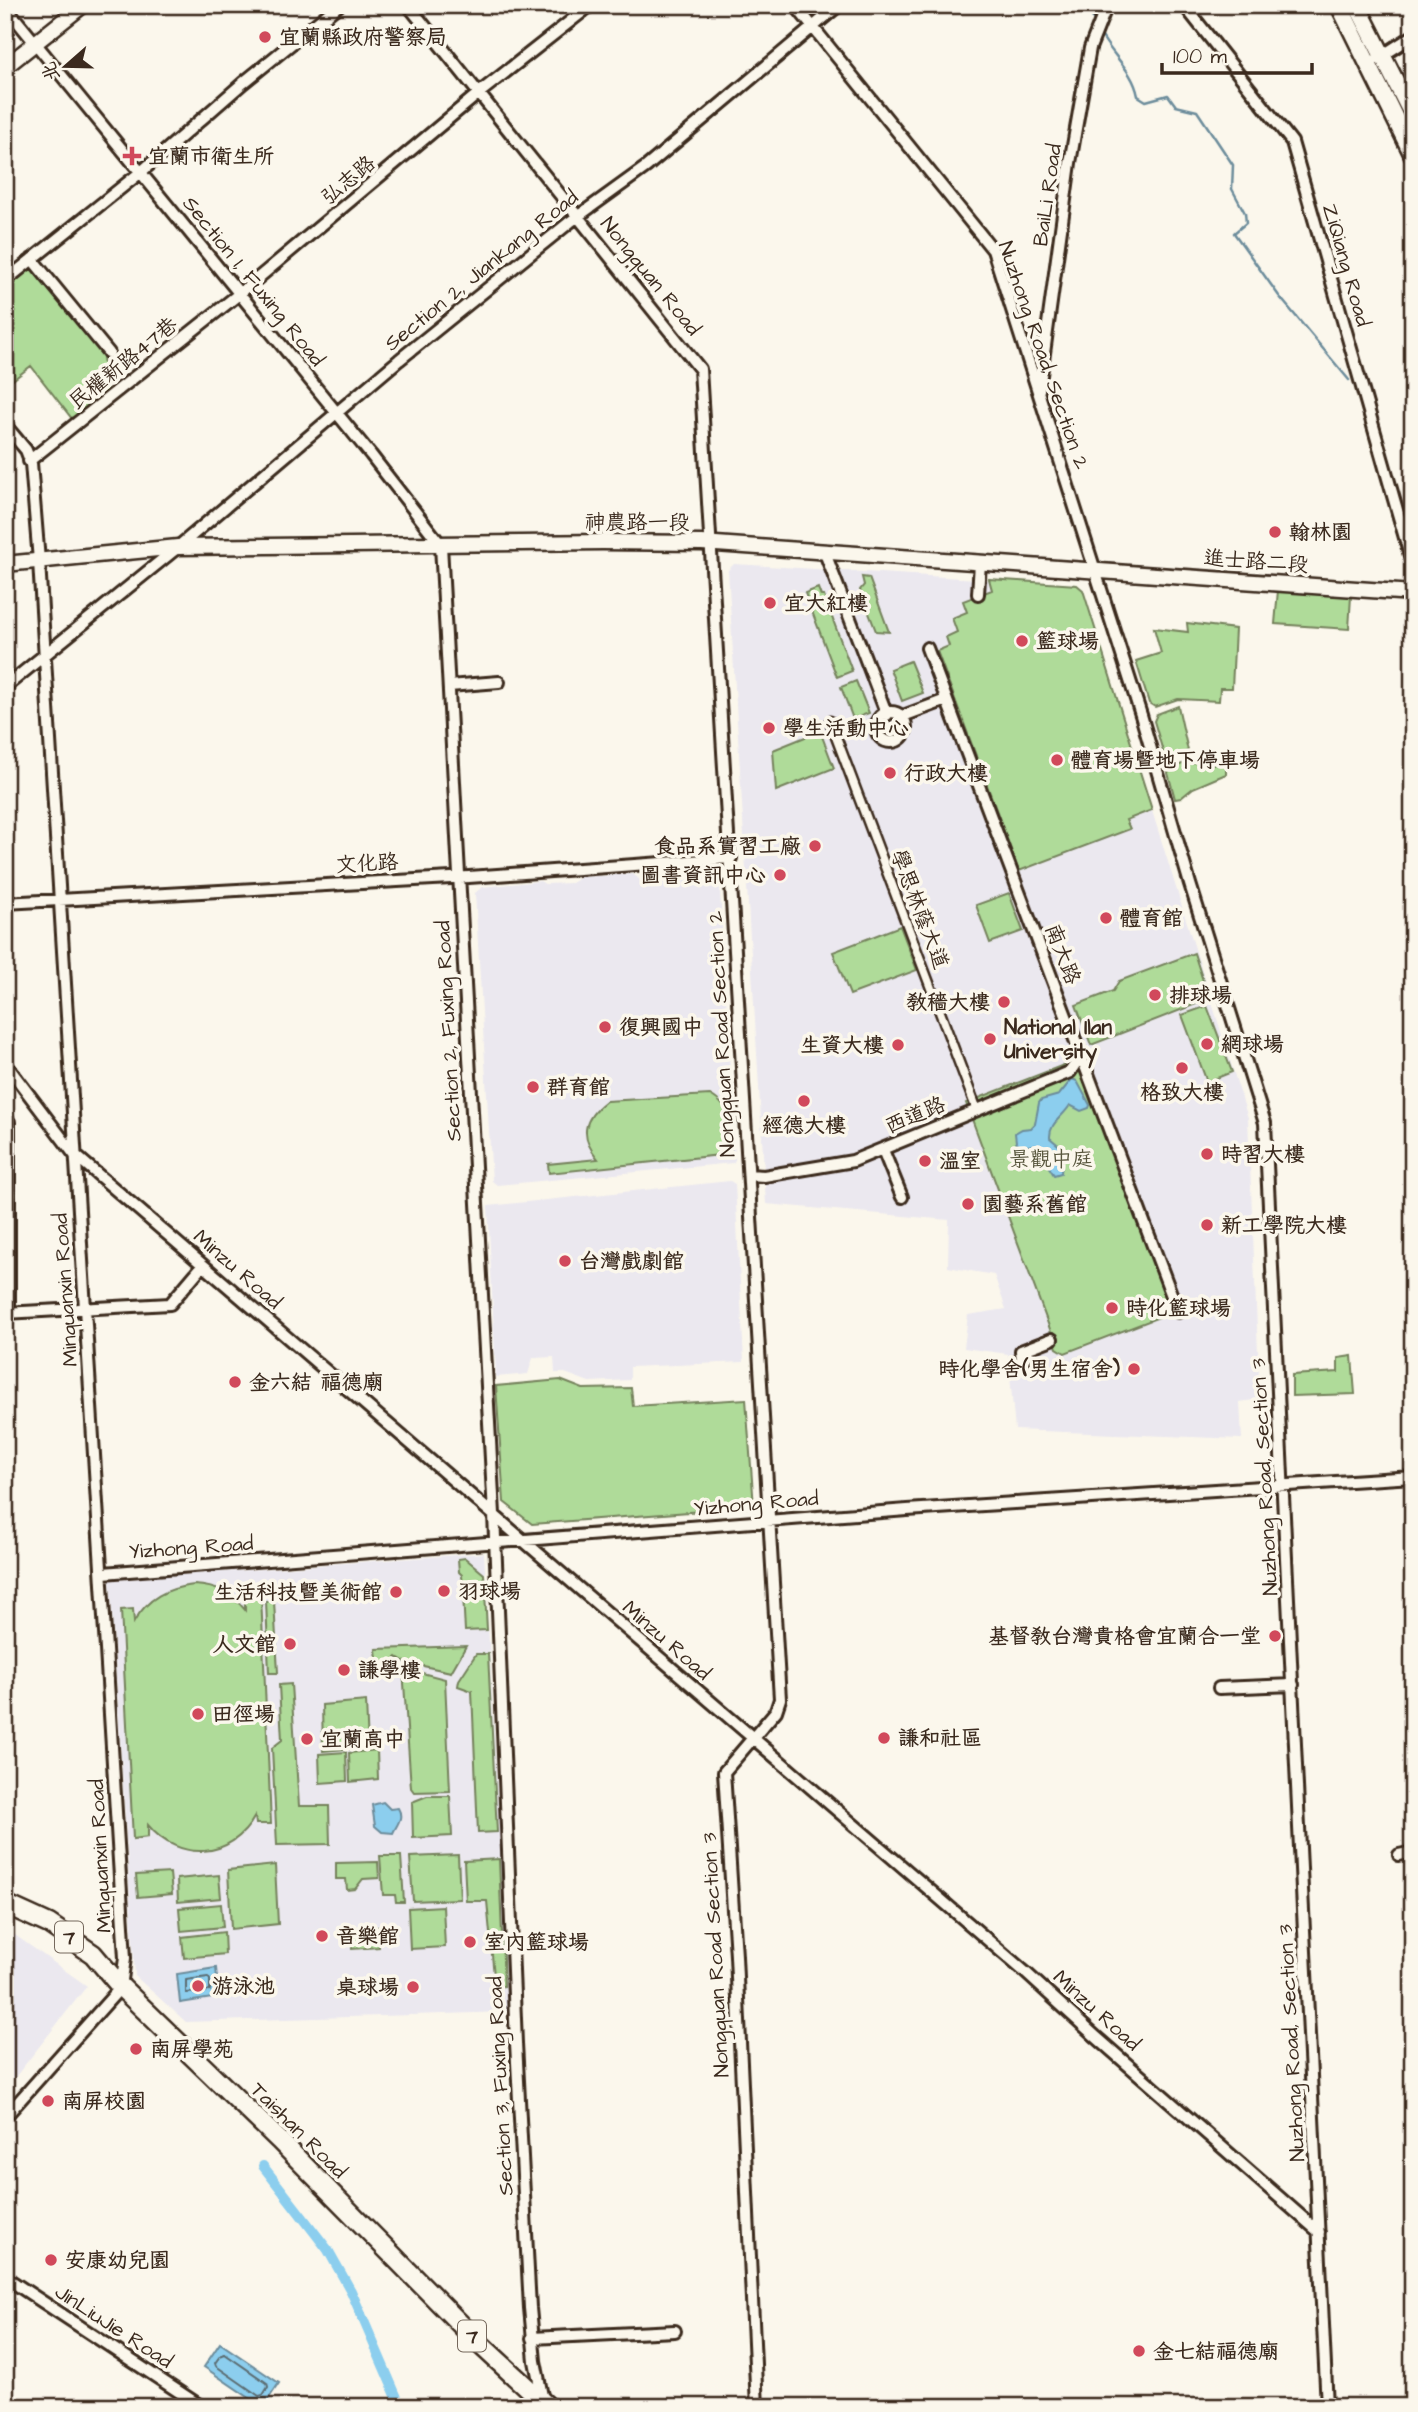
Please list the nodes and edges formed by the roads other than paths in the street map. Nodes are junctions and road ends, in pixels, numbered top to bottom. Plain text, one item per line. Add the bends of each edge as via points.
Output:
1 (83, 5) edge
2 (339, 5) edge
3 (408, 5) edge
4 (591, 5) edge
5 (795, 5) edge
6 (839, 5) edge
7 (1108, 5) edge
8 (1184, 5) edge
9 (1339, 5) edge
10 (1357, 5) edge
11 (5, 6) edge
12 (812, 27) junction
13 (1413, 36) edge
14 (36, 43) junction
15 (1383, 55) junction
16 (1367, 63) junction
17 (5, 67) edge
18 (479, 93) junction
19 (1413, 116) edge
20 (1413, 155) edge
21 (141, 172) junction
22 (578, 216) junction
23 (32, 259) junction
24 (5, 281) edge
25 (240, 294) junction
26 (108, 353) dead end
27 (1039, 393) junction
28 (335, 414) junction
29 (5, 425) edge
30 (30, 461) junction
31 (441, 545) junction
32 (712, 545) junction
33 (178, 547) junction
34 (825, 553) junction
35 (39, 561) junction
36 (5, 564) edge
37 (980, 564) junction
38 (1413, 566) edge
39 (1096, 570) junction
40 (1413, 593) edge
41 (978, 594) dead end
42 (927, 648) dead end
43 (44, 655) junction
44 (499, 682) dead end
45 (449, 686) junction
46 (5, 687) edge
47 (946, 700) junction
48 (887, 715) junction
49 (903, 716) junction
50 (830, 721) dead end
51 (731, 858) junction
52 (458, 877) junction
53 (61, 900) junction
54 (5, 903) edge
55 (1081, 1055) junction
56 (5, 1063) edge
57 (977, 1110) junction
58 (9, 1122) dead end
59 (883, 1150) junction
60 (74, 1154) junction
61 (749, 1175) junction
62 (7, 1189) edge
63 (902, 1197) dead end
64 (203, 1265) junction
65 (86, 1310) junction
66 (1178, 1312) dead end
67 (7, 1313) edge
68 (1052, 1339) dead end
69 (1022, 1363) dead end
70 (1413, 1477) edge
71 (1284, 1484) junction
72 (494, 1514) junction
73 (770, 1521) junction
74 (524, 1540) junction
75 (495, 1544) junction
76 (103, 1573) junction
77 (1293, 1685) junction
78 (1219, 1688) dead end
79 (751, 1738) junction
80 (1413, 1852) edge
81 (1399, 1854) dead end
82 (5, 1904) edge
83 (121, 1987) junction
84 (5, 2117) edge
85 (1319, 2232) junction
86 (5, 2277) edge
87 (675, 2331) dead end
88 (533, 2338) junction
89 (544, 2406) edge
90 (202, 2407) edge
91 (757, 2407) edge
92 (1327, 2407) edge

1 - 14 street
2 - 21 street
3 - 18 street, Nongquan Road
4 - 18 street, 弘志路
5 - 12 street, Nuzhong Road, Section 2
6 - 12 street, Section 2, Jiankang Road
7 - 27 street, BaiLi Road via 1088,61
8 - 38 street, ZiQiang Road via 1292,142
9 - 16 main road
10 - 15 main road
11 - 14 street, Section 1, Fuxing Road
12 - 22 street, Section 2, Jiankang Road via 658,157
12 - 27 street, Nuzhong Road, Section 2 via 993,250
13 - 15 street
14 - 17 street
14 - 21 street, Section 1, Fuxing Road
15 - 16 street
15 - 19 main road
16 - 20 main road
18 - 22 street, Nongquan Road
18 - 25 street, 弘志路
21 - 23 street
21 - 25 street, Section 1, Fuxing Road
22 - 28 street, Section 2, Jiankang Road
22 - 32 street, Nongquan Road via 700,369
23 - 24 street
23 - 26 street
25 - 28 street, Section 1, Fuxing Road
25 - 30 street, 民權新路47巷
27 - 39 street, Nuzhong Road, Section 2
28 - 31 street, Section 1, Fuxing Road
28 - 33 street, Section 2, Jiankang Road
29 - 30 street, Minquanxin Road
30 - 35 street, Minquanxin Road
31 - 32 street, 神農路一段
31 - 33 street, 神農路一段
31 - 45 street, Section 2, Fuxing Road
32 - 34 street, 神農路一段
32 - 51 street, Nongquan Road Section 2
33 - 35 street, 神農路一段
33 - 43 street, Section 2, Jiankang Road
34 - 37 street, 神農路一段
34 - 48 street
35 - 36 street, 神農路一段
35 - 43 street, Minquanxin Road
37 - 39 street, 神農路一段
37 - 41 street
39 - 40 street, 進士路二段
39 - 71 street, Nuzhong Road, Section 3 via 1265,1122
42 - 47 street, 南大路
43 - 46 street, Section 2, Jiankang Road
43 - 53 street, Minquanxin Road
44 - 45 street
45 - 52 street, Section 2, Fuxing Road
47 - 49 street
47 - 55 street, 南大路
48 - 49 street
48 - 49 street via 876,727 880,738 889,743 905,734
50 - 57 street, 學思林蔭大道
51 - 52 street, 文化路
51 - 61 street, Nongquan Road Section 2
52 - 53 street, 文化路
52 - 72 street, Section 2, Fuxing Road
53 - 54 street, 文化路
53 - 60 street, Minquanxin Road
55 - 57 street, 西道路 via 1070,1072
55 - 66 street, 南大路
56 - 60 street, Minzu Road
57 - 59 street, 西道路
58 - 62 street
59 - 61 street, 西道路 via 853,1161
59 - 63 street
60 - 64 street, Minzu Road
60 - 65 street, Minquanxin Road
61 - 73 street, Nongquan Road Section 2
62 - 67 street
64 - 65 street via 170,1304
64 - 72 street, Minzu Road
65 - 67 street
65 - 76 street, Minquanxin Road
68 - 69 street via 1021,1351
70 - 71 street, Yizhong Road
71 - 73 street, Yizhong Road
71 - 77 street, Nuzhong Road, Section 3
72 - 74 street, Minzu Road
72 - 75 street, Section 3, Fuxing Road
73 - 74 street, Yizhong Road
73 - 79 street, Nongquan Road Section 3 via 780,1699 776,1711
74 - 75 street, Yizhong Road
74 - 79 street, Minzu Road
75 - 76 street, Yizhong Road
75 - 88 street, Section 3, Fuxing Road
76 - 83 street, Minquanxin Road via 125,1958
77 - 78 street
77 - 85 street, Nuzhong Road, Section 3
79 - 85 street, Minzu Road
79 - 91 street, Nongquan Road Section 3 via 724,1772
80 - 81 street
82 - 83 main road, Taishan Road / 7 via 75,1940
83 - 84 street
83 - 89 main road, Taishan Road / 7
85 - 92 street, Nuzhong Road, Section 3
86 - 90 street, JinLiuJie Road
87 - 88 street
88 - 89 street, Section 3, Fuxing Road

